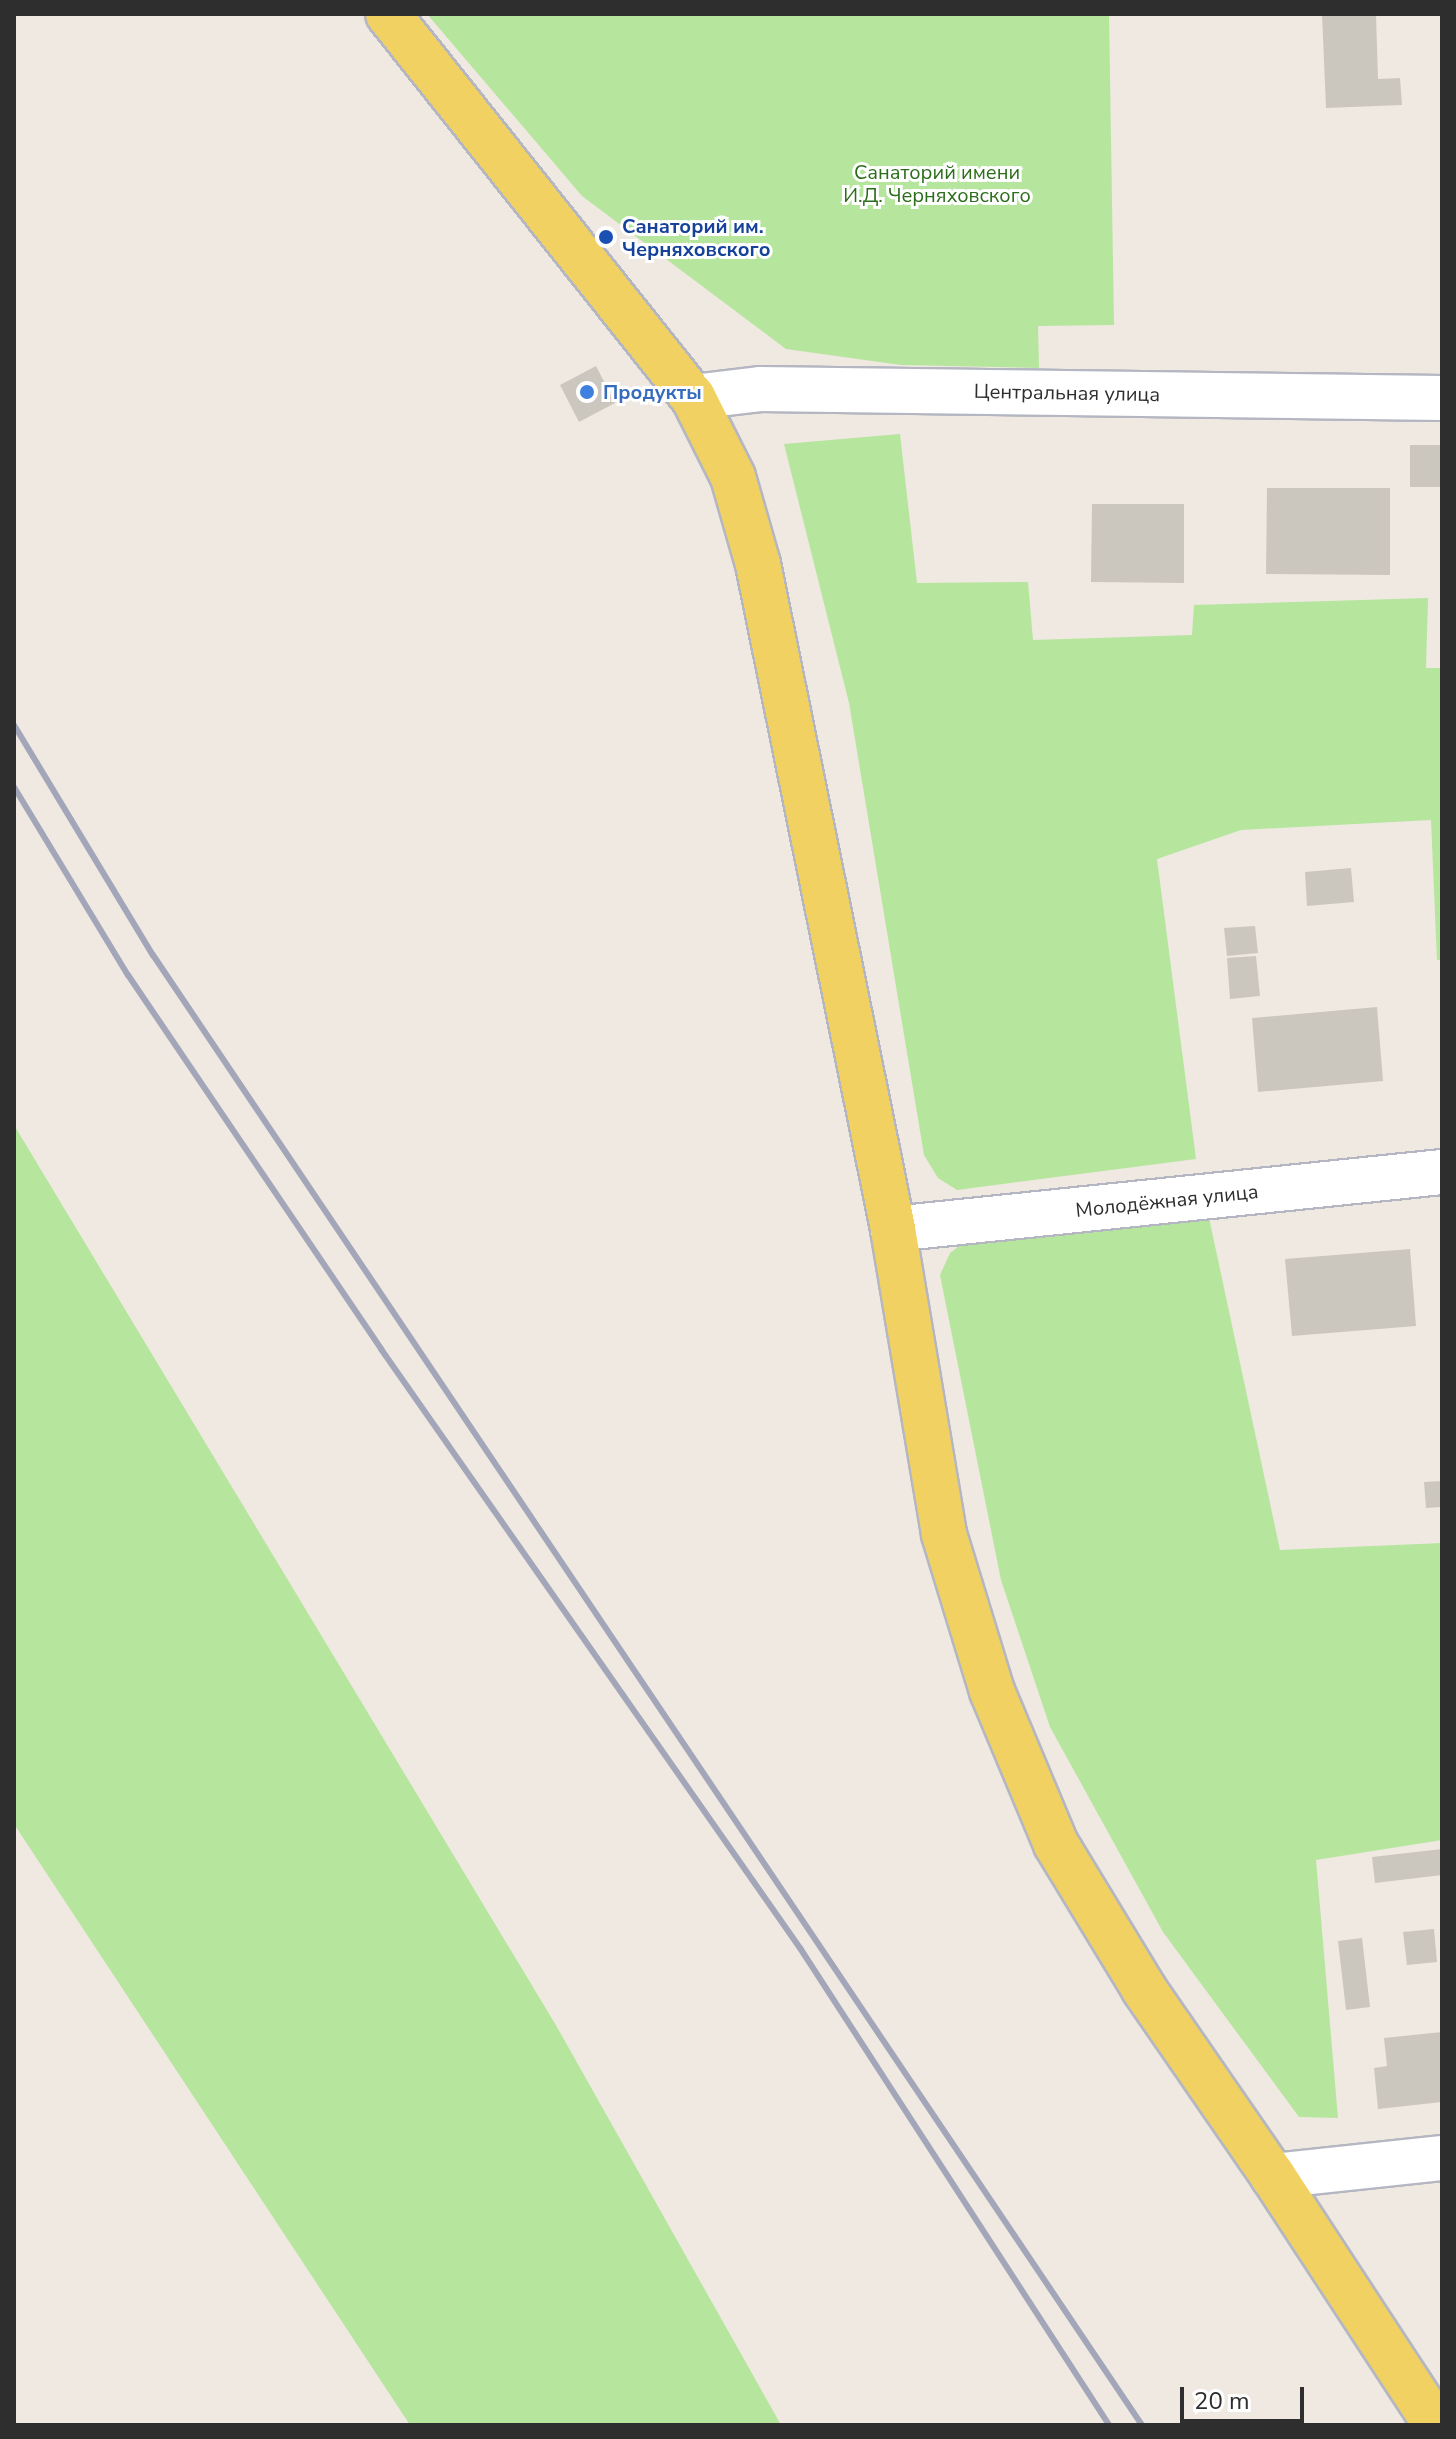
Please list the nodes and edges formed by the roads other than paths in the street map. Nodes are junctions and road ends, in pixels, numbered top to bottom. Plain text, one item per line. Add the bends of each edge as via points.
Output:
1 (388, 14) edge
2 (693, 397) junction
3 (1442, 398) edge
4 (1442, 1172) edge
5 (893, 1229) junction
6 (1442, 2158) edge
7 (1273, 2176) junction
8 (1436, 2425) edge

1 - 2 main road
2 - 3 street, Центральная улица via 760,389
2 - 5 main road via 733,477 758,564
4 - 5 street, Молодёжная улица
5 - 7 main road via 944,1534 992,1691 1056,1844 1144,1989
6 - 7 street
7 - 8 main road

